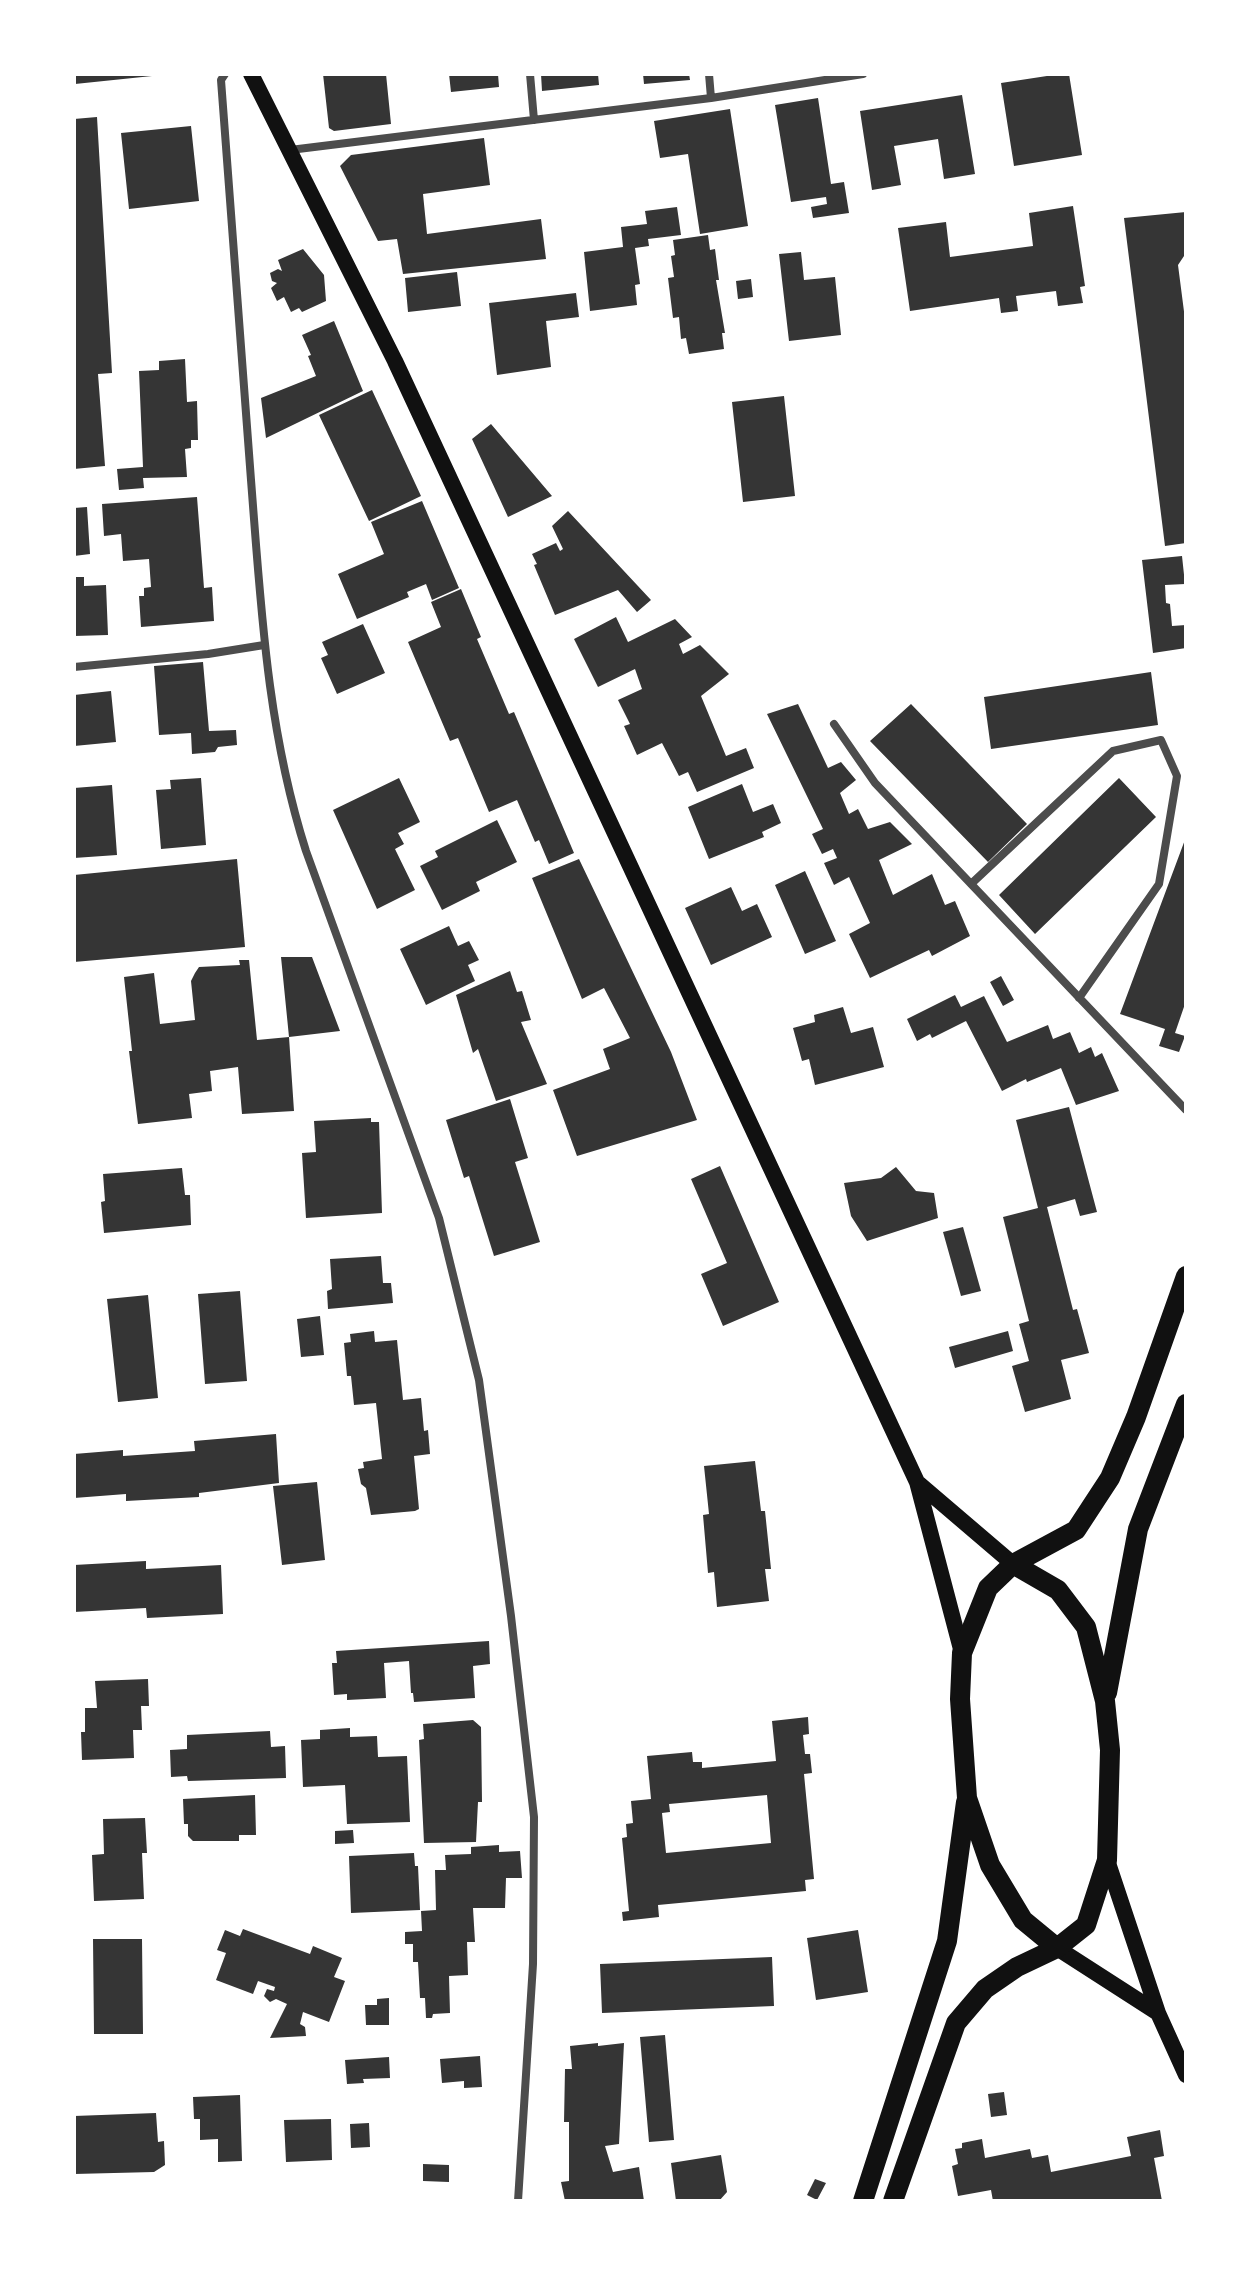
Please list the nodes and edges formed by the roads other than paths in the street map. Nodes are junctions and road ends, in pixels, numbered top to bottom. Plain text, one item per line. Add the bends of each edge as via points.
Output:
1 (225, 74) edge
2 (251, 74) edge
3 (530, 74) edge
4 (709, 74) edge
5 (863, 74) edge
6 (711, 98) junction
7 (534, 120) junction
8 (290, 150) junction
9 (264, 645) junction
10 (74, 667) edge
11 (834, 724) dead end
12 (971, 884) junction
13 (1079, 998) junction
14 (1186, 1110) edge
15 (1186, 1276) edge
16 (1186, 1404) edge
17 (917, 1482) junction
18 (1013, 1564) junction
19 (962, 1653) junction
20 (1105, 1701) junction
21 (967, 1798) junction
22 (1107, 1860) junction
23 (1057, 1948) junction
24 (1158, 2013) junction
25 (1186, 2075) edge
26 (518, 2201) edge
27 (863, 2201) edge
28 (893, 2201) edge

1 - 9 street via 221,80
2 - 8 main road
3 - 7 street
4 - 6 street
5 - 6 street
6 - 7 street
7 - 8 street
8 - 17 main road via 395,361
9 - 10 street
9 - 26 street via 291,804 439,1218 479,1380 534,1817 533,1964
11 - 12 street via 875,783
12 - 13 street
12 - 13 street via 1113,751 1161,740 1177,776 1159,884
13 - 14 street
15 - 18 main road via 1110,1478 1076,1530
16 - 20 main road via 1138,1529
17 - 18 main road
17 - 19 main road
18 - 19 main road via 988,1588
18 - 20 main road via 1058,1590 1086,1627
19 - 21 main road
20 - 22 main road via 1110,1750
21 - 23 main road via 990,1865 1023,1920
21 - 27 main road via 947,1941
22 - 23 main road via 1086,1925
22 - 24 main road
23 - 24 main road
23 - 28 main road via 985,1989 956,2023
24 - 25 main road

